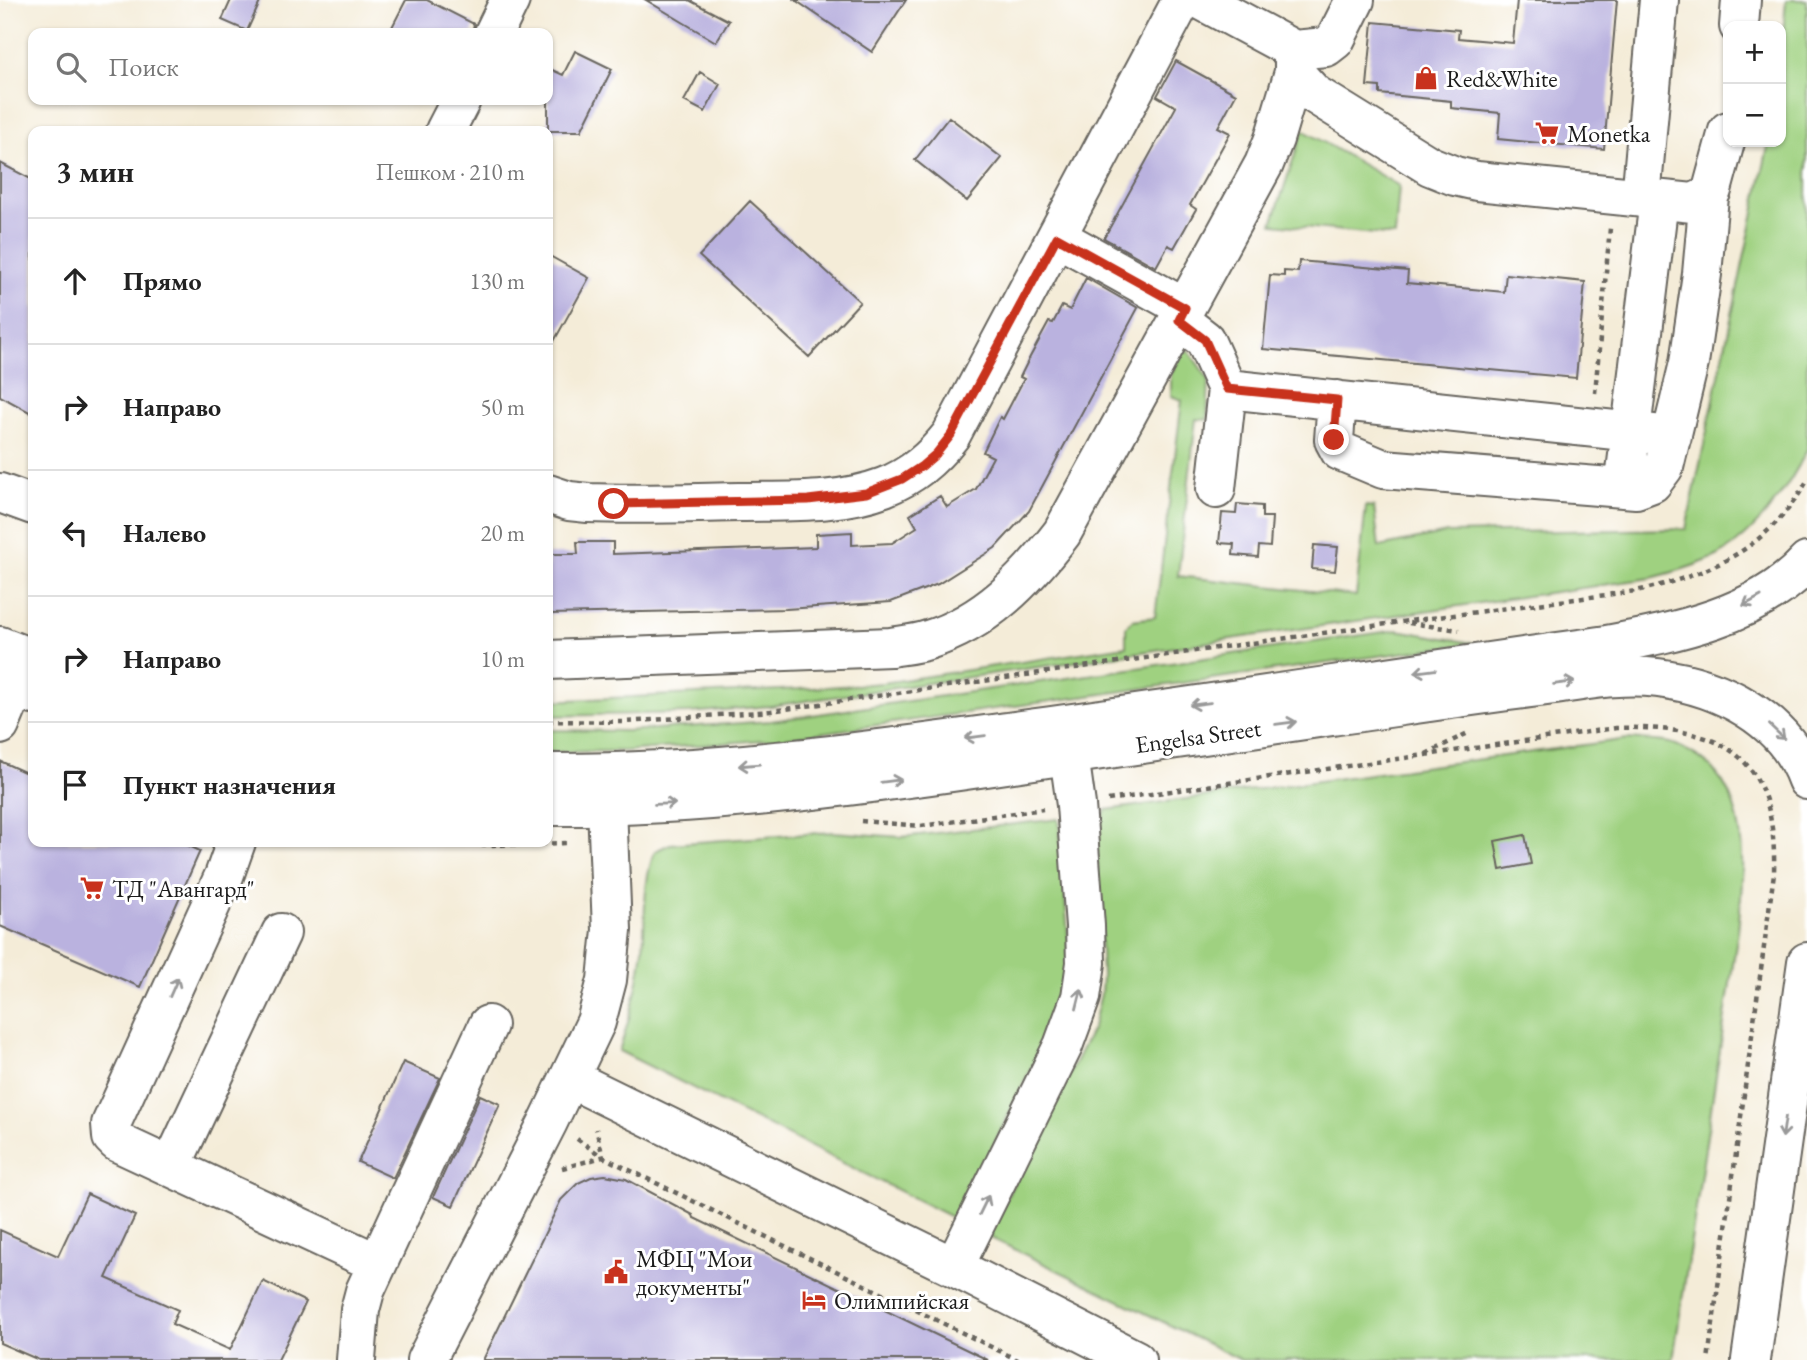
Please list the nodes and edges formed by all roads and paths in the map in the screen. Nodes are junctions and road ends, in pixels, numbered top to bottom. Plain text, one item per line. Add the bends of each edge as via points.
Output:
1 (510, 0) edge
2 (1182, 0) edge
3 (1201, 0) edge
4 (1355, 0) edge
5 (1659, 0) edge
6 (1741, 0) edge
7 (1739, 21) edge
8 (496, 28) edge
9 (1294, 61) junction
10 (458, 105) edge
11 (448, 126) edge
12 (1723, 147) edge
13 (1709, 196) junction
14 (1650, 199) junction
15 (1609, 222) dead end
16 (1057, 237) junction
17 (1182, 314) junction
18 (1227, 389) junction
19 (1591, 399) dead end
20 (1337, 400) junction
21 (1630, 430) junction
22 (1672, 436) junction
23 (1807, 481) edge
24 (1624, 488) junction
25 (1216, 489) dead end
26 (0, 492) edge
27 (553, 496) edge
28 (28, 503) edge
29 (1807, 562) edge
30 (553, 660) edge
31 (18, 672) edge
32 (553, 721) edge
33 (0, 725) edge
34 (1067, 740) junction
35 (553, 774) edge
36 (1807, 780) edge
37 (607, 790) junction
38 (553, 805) edge
39 (1076, 805) junction
40 (859, 821) dead end
41 (553, 843) edge
42 (565, 843) dead end
43 (234, 847) edge
44 (281, 933) dead end
45 (1807, 962) edge
46 (488, 1025) dead end
47 (569, 1078) junction
48 (594, 1124) dead end
49 (583, 1129) dead end
50 (571, 1135) dead end
51 (603, 1157) junction
52 (171, 1167) junction
53 (554, 1170) dead end
54 (1776, 1184) junction
55 (377, 1263) junction
56 (954, 1267) junction
57 (356, 1360) edge
58 (426, 1360) edge
59 (1018, 1360) edge
60 (1136, 1360) edge
61 (1708, 1360) edge
62 (1751, 1360) edge
63 (1770, 1360) edge

1 - 8 main road
2 - 16 main road
3 - 9 main road
4 - 9 main road via 1335,40
5 - 14 main road
6 - 7 main road
9 - 14 main road via 1314,94 1430,166 1455,176
9 - 17 main road via 1264,164
10 - 11 main road
12 - 13 main road
13 - 14 main road via 1693,203
13 - 22 main road via 1691,350
14 - 21 main road
15 - 19 path via 1596,393
16 - 17 main road
16 - 27 main road via 951,435 936,454 902,479 866,493 808,500 601,504
17 - 18 main road via 1205,340
17 - 30 main road via 1062,533 1039,564 1002,600 960,627 891,648
18 - 20 main road
18 - 25 main road
20 - 21 main road
20 - 24 main road via 1334,440 1340,451 1383,469
21 - 22 main road
21 - 24 main road
22 - 24 main road via 1664,467 1652,482
23 - 32 path via 1777,522 1731,560 1672,584 1636,592 771,711 638,721
26 - 28 main road
29 -> 34 main road, Engelsa Street via 1779,585 1717,619 1658,635
31 - 33 main road
34 -> 36 main road, Engelsa Street via 1614,677 1654,677 1715,691 1759,717 1788,743
34 - 37 main road, Engelsa Street via 786,794 691,803
34 - 39 main road
35 - 37 main road, Engelsa Street
37 - 38 main road, Engelsa Street
37 - 47 main road via 611,956 596,1022
39 - 40 path via 921,826
56 -> 39 main road via 1063,1046 1081,997 1086,963
39 - 61 path via 1616,728 1684,731 1735,752 1758,780 1767,804 1774,873
41 - 42 path
52 -> 43 main road via 117,1142 110,1130
44 - 52 main road
45 -> 54 main road
46 - 55 main road
47 - 56 main road
47 - 58 main road
48 - 51 path
49 - 50 path
51 - 53 path
51 - 59 path
52 - 55 main road
54 - 62 main road
54 - 63 main road
55 - 57 main road via 360,1310
56 - 60 main road

